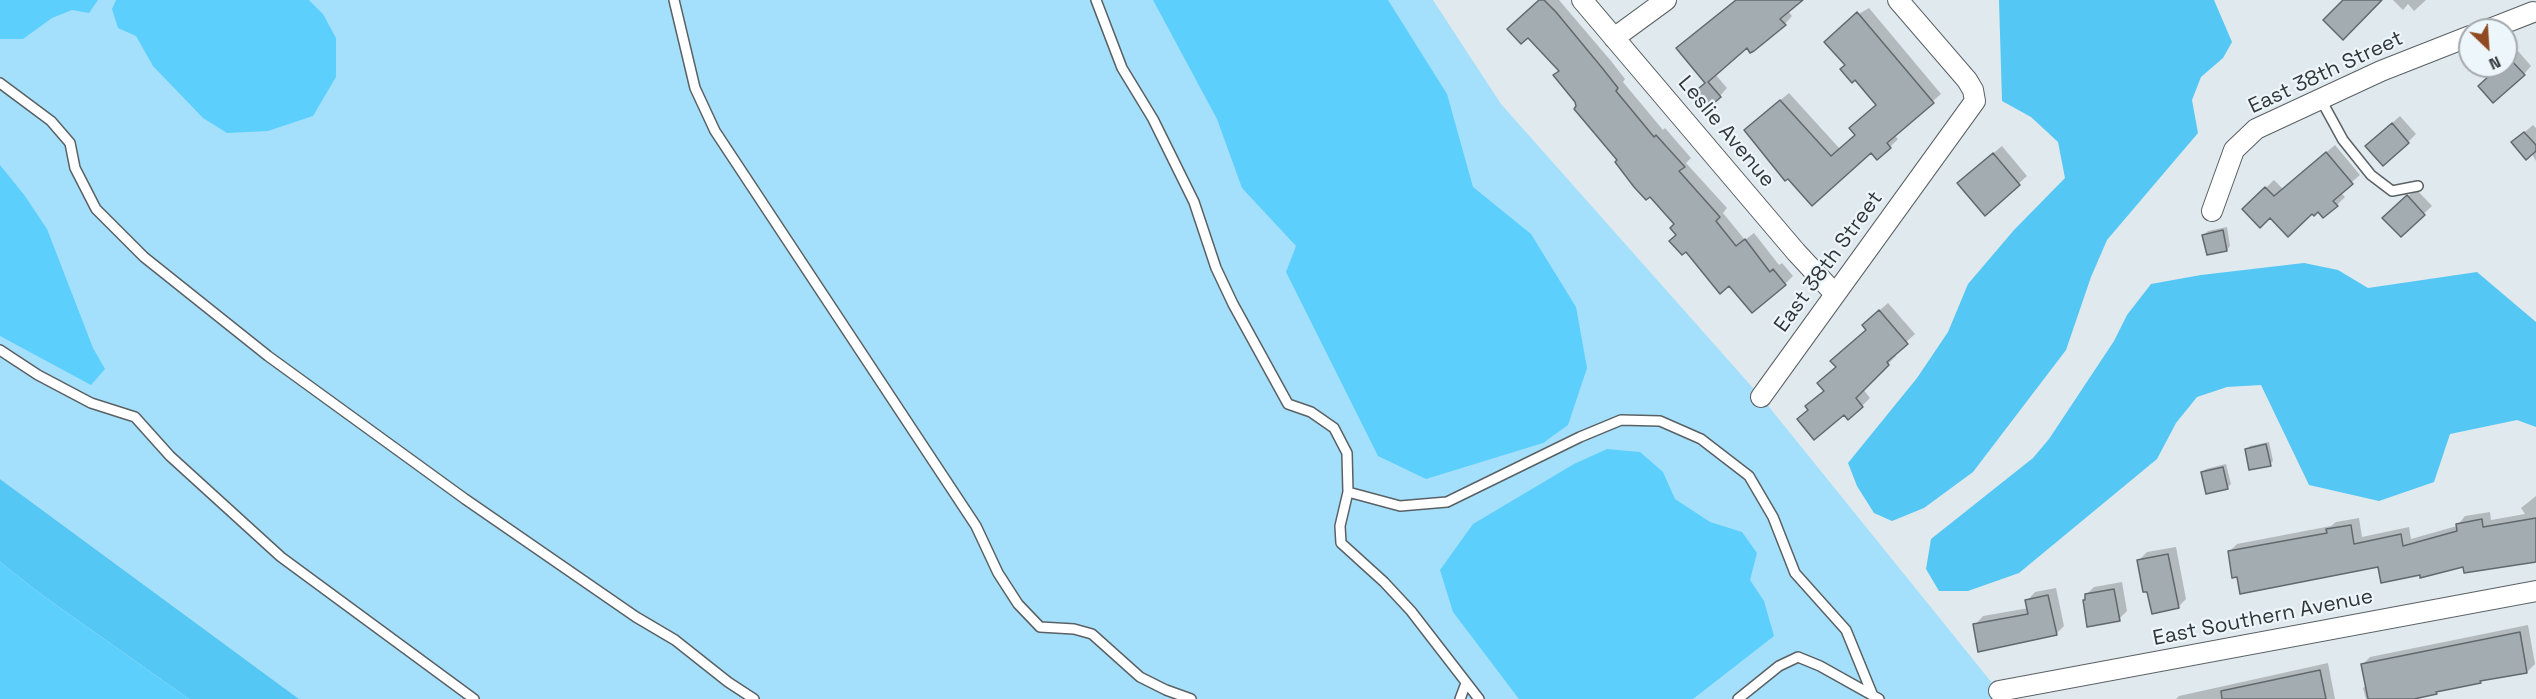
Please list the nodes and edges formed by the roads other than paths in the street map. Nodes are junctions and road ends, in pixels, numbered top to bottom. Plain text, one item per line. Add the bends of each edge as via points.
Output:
1 (674, 0) edge
2 (1096, 0) edge
3 (1582, 0) edge
4 (1666, 0) edge
5 (1898, 0) edge
6 (2530, 9) edge
7 (2512, 18) edge
8 (1614, 38) junction
9 (2458, 41) edge
10 (0, 83) edge
11 (2320, 98) junction
12 (2418, 186) dead end
13 (2212, 212) dead end
14 (1835, 294) junction
15 (0, 351) edge
16 (1761, 397) dead end
17 (1348, 492) junction
18 (2536, 591) edge
19 (1466, 683) junction
20 (1999, 691) dead end
21 (1876, 697) edge
22 (474, 699) edge
23 (754, 699) edge
24 (1191, 699) edge
25 (1460, 699) edge
26 (1479, 699) edge
27 (1738, 699) edge

1 - 24 lane via 695,88 715,132 976,526 1018,604 1040,627 1092,634 1140,677
2 - 17 lane via 1122,68 1153,119 1194,202 1216,268 1233,304 1288,404 1311,412 1335,428 1347,453
3 - 8 street, Leslie Avenue
4 - 8 street
5 - 14 street, East 38th Street via 1967,80 1975,101
6 - 7 street
8 - 14 street, Leslie Avenue
9 - 11 street, East 38th Street
10 - 23 lane via 51,121 70,143 75,168 96,209 144,257 306,383 465,499 675,640
11 - 12 lane via 2343,140 2371,175 2392,191
11 - 13 street, East 38th Street via 2256,129 2234,150
14 - 16 street, East 38th Street
15 - 22 lane via 91,403 135,417 170,456 281,557
17 - 19 lane via 1340,526 1341,543 1412,611
17 - 21 lane via 1400,506 1447,502 1621,420 1660,421 1701,439 1749,476 1773,517 1795,573 1846,630
18 - 20 street, East Southern Avenue
19 - 25 lane
19 - 26 lane
21 - 27 lane via 1798,657 1779,666

